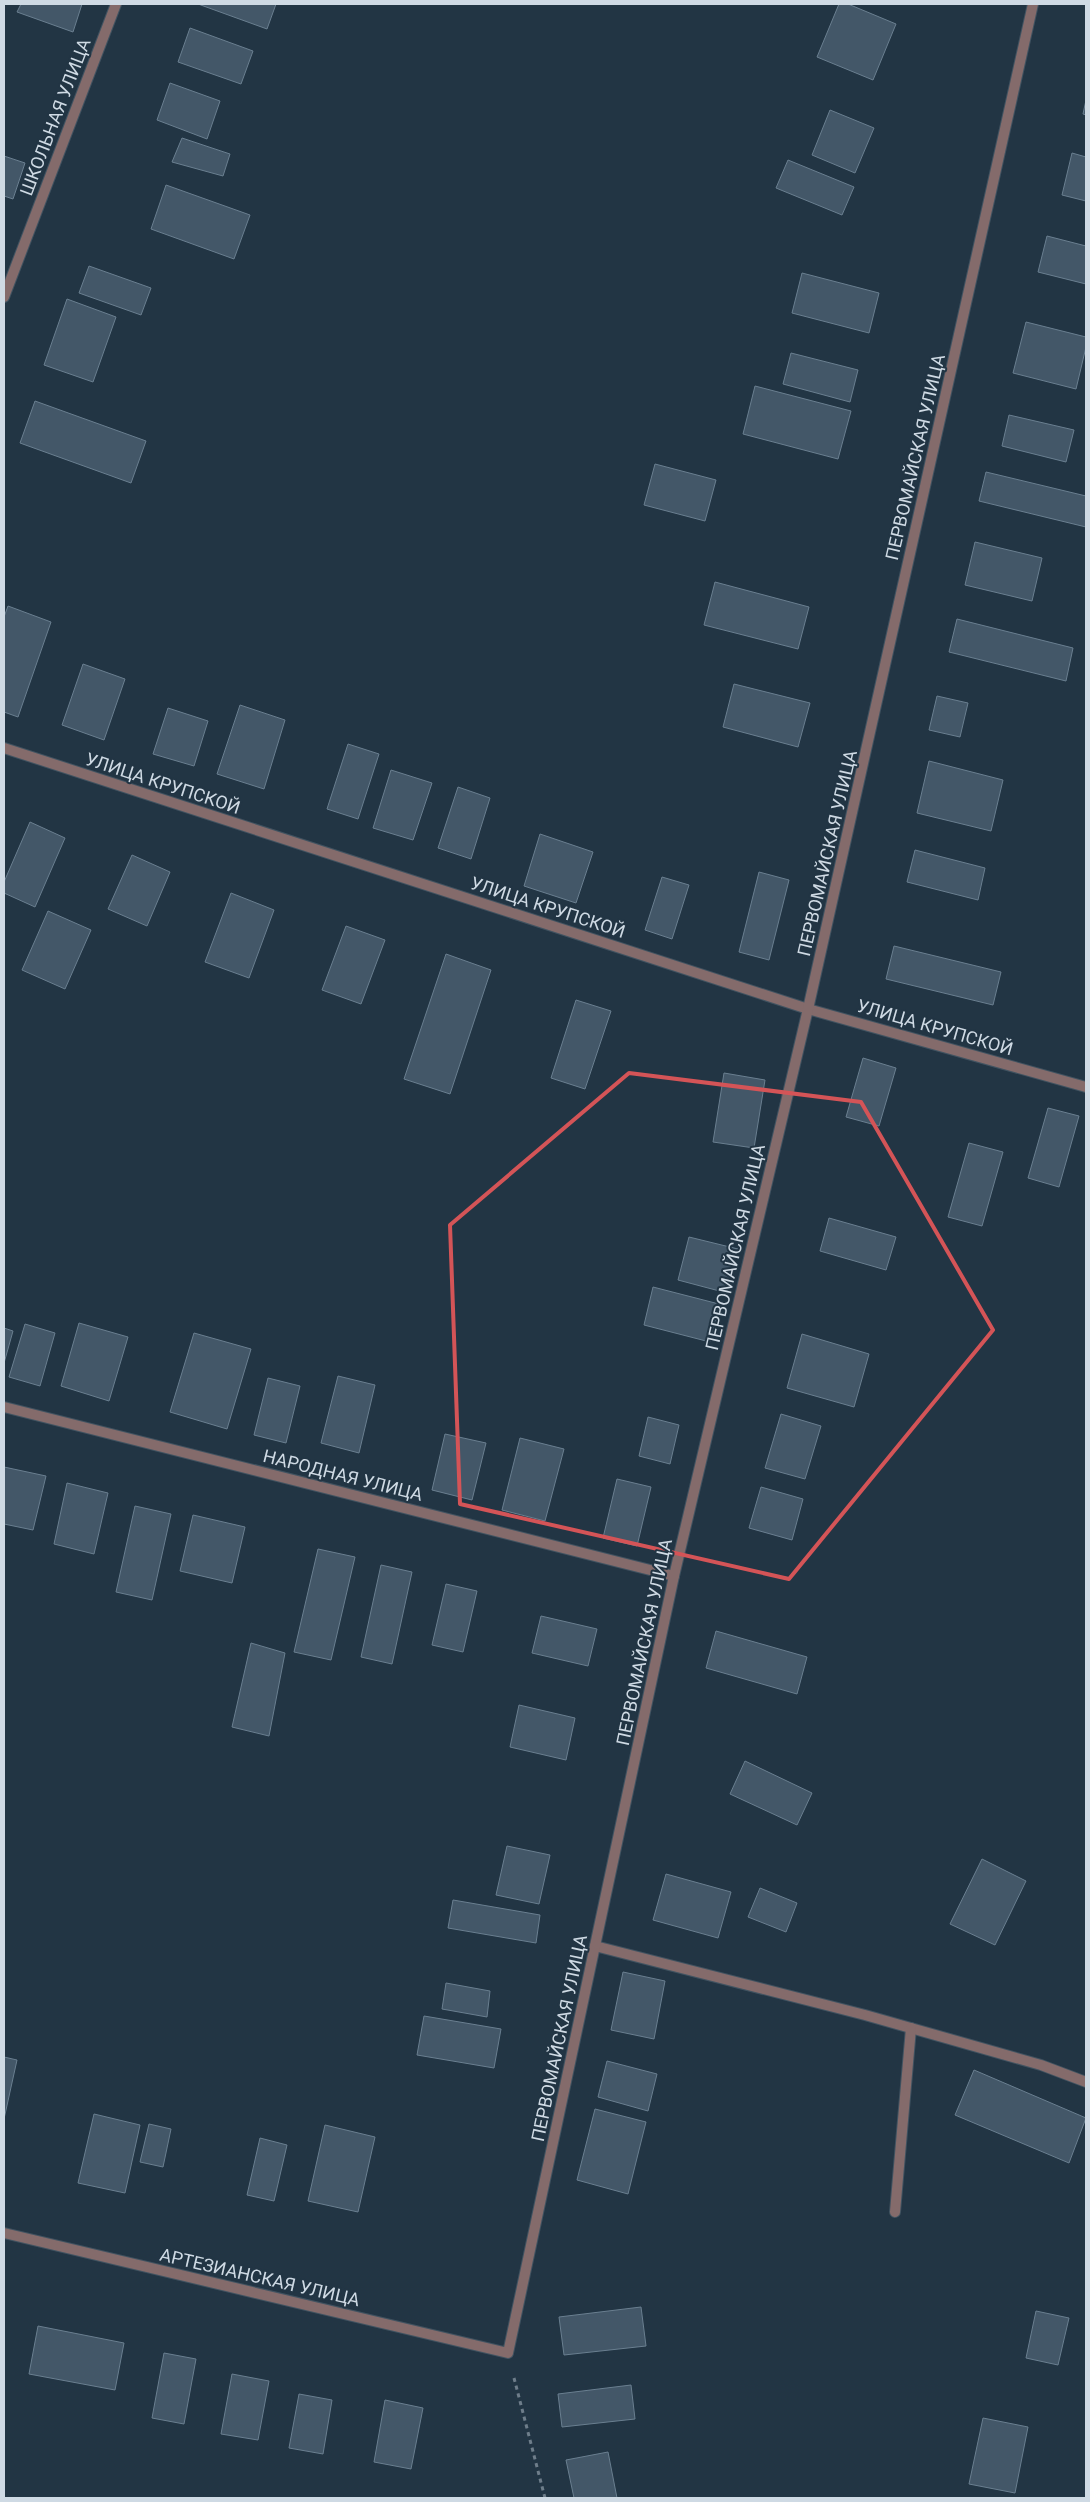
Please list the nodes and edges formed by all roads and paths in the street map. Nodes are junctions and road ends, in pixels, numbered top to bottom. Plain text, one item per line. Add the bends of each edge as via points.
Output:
1 (116, 4) edge
2 (1033, 4) edge
3 (4, 297) edge
4 (4, 748) edge
5 (808, 1009) junction
6 (1086, 1087) edge
7 (4, 1407) edge
8 (674, 1576) junction
9 (595, 1946) junction
10 (911, 2028) junction
11 (1086, 2082) edge
12 (895, 2212) dead end
13 (4, 2233) edge
14 (508, 2353) junction
15 (544, 2498) edge

1 - 3 street, ШКОЛЬНАЯ УЛИЦА
2 - 5 street, ПЕРВОМАЙСКАЯ УЛИЦА
4 - 5 street, УЛИЦА КРУПСКОЙ
5 - 6 street, УЛИЦА КРУПСКОЙ
5 - 8 street, ПЕРВОМАЙСКАЯ УЛИЦА
7 - 8 street, НАРОДНАЯ УЛИЦА
8 - 9 street, ПЕРВОМАЙСКАЯ УЛИЦА
9 - 10 street
9 - 14 street, ПЕРВОМАЙСКАЯ УЛИЦА
10 - 11 street via 1041,2065
10 - 12 street
13 - 14 street, АРТЕЗИАНСКАЯ УЛИЦА
14 - 15 path

